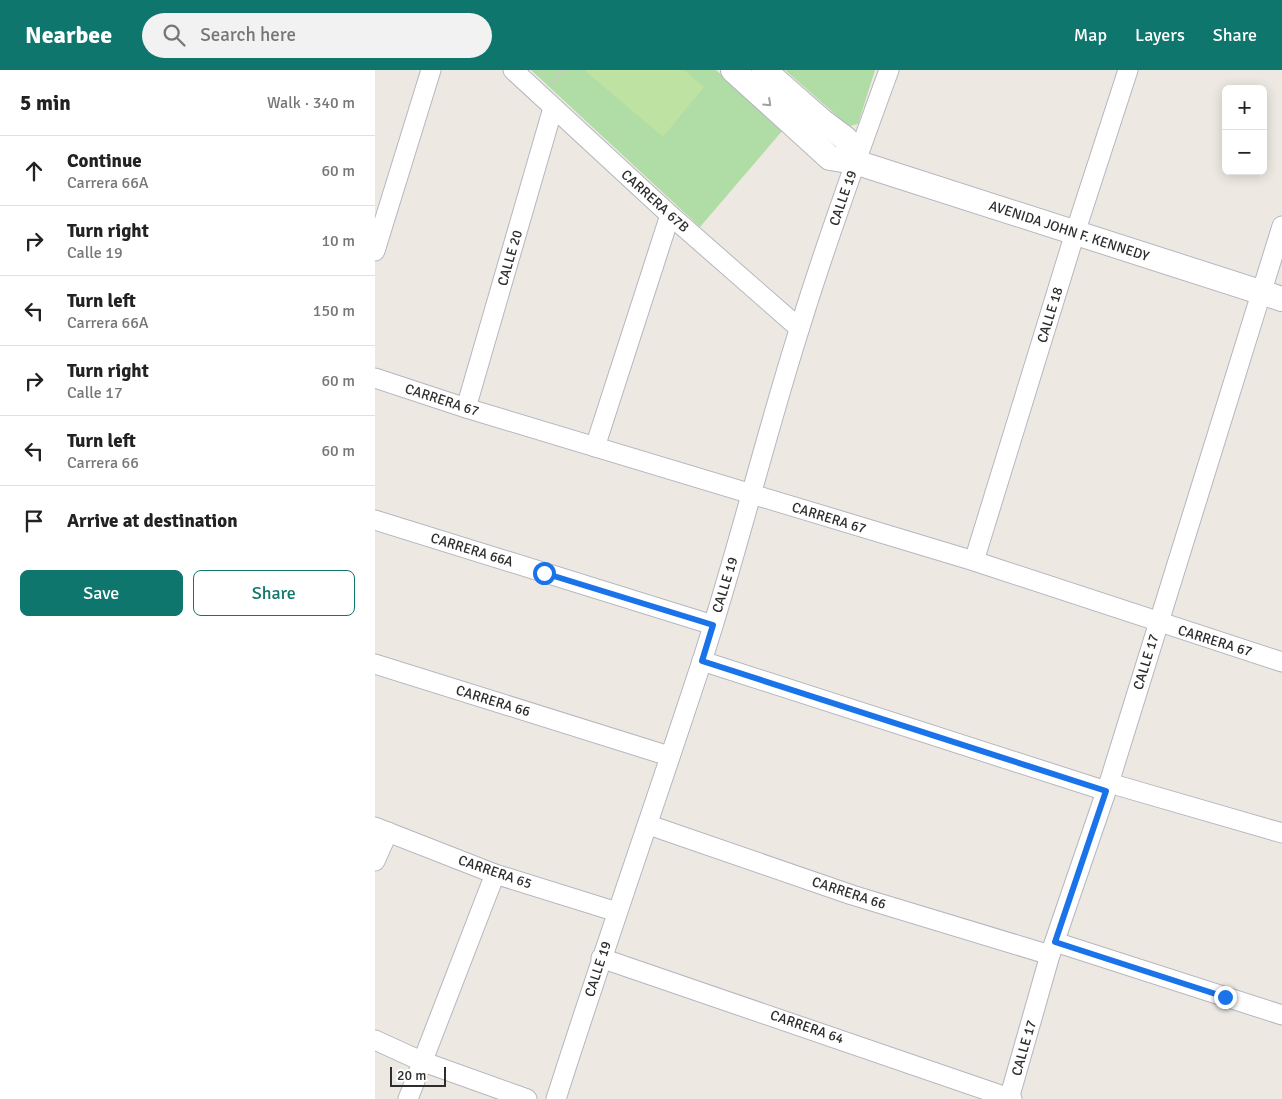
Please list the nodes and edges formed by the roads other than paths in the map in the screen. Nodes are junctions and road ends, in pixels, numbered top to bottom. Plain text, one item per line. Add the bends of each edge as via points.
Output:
1 (431, 70) edge
2 (513, 70) edge
3 (733, 70) edge
4 (765, 70) edge
5 (889, 70) edge
6 (1128, 70) edge
7 (553, 108) junction
8 (855, 162) junction
9 (670, 215) junction
10 (1282, 226) edge
11 (1075, 233) junction
12 (375, 250) edge
13 (1272, 296) edge
14 (799, 328) junction
15 (375, 378) edge
16 (466, 408) junction
17 (595, 447) junction
18 (753, 495) junction
19 (375, 520) edge
20 (974, 561) junction
21 (1158, 623) junction
22 (713, 625) junction
23 (702, 661) junction
24 (1282, 662) edge
25 (375, 664) edge
26 (669, 756) junction
27 (1107, 787) junction
28 (649, 825) junction
29 (381, 830) edge
30 (1282, 833) edge
31 (375, 861) edge
32 (495, 874) junction
33 (617, 912) junction
34 (1053, 949) junction
35 (601, 958) junction
36 (1282, 1015) edge
37 (375, 1040) edge
38 (421, 1061) junction
39 (408, 1099) edge
40 (527, 1099) edge
41 (556, 1099) edge
42 (1010, 1099) edge

1 - 12 street
2 - 7 street, CARRERA 67B
3 -> 8 street, AVENIDA JOHN F. KENNEDY via 830,158
4 - 8 street via 846,140
5 - 8 street, CALLE 19
6 - 11 street, CALLE 18
7 - 9 street, CARRERA 67B
7 - 16 street, CALLE 20
8 - 11 street, AVENIDA JOHN F. KENNEDY
8 - 14 street, CALLE 19
9 - 14 street, CARRERA 67B
9 - 17 street
10 - 13 street, CALLE 17
11 - 13 street, AVENIDA JOHN F. KENNEDY
11 - 20 street, CALLE 18
13 - 21 street, CALLE 17
14 - 18 street, CALLE 19
15 - 16 street, CARRERA 67
16 - 17 street, CARRERA 67
17 - 18 street, CARRERA 67
18 - 20 street, CARRERA 67
18 - 22 street, CALLE 19
19 - 22 street, CARRERA 66A
20 - 21 street, CARRERA 67
21 - 24 street, CARRERA 67
21 - 27 street, CALLE 17
22 - 23 street, CALLE 19
23 - 26 street, CALLE 19
23 - 27 street
25 - 26 street, CARRERA 66
26 - 28 street, CALLE 19
27 - 30 street
27 - 34 street, CALLE 17
28 - 33 street, CALLE 19
28 - 34 street, CARRERA 66 via 852,895
29 - 31 street
29 - 32 street, CARRERA 65
32 - 33 street, CARRERA 65
32 - 38 street
33 - 35 street, CALLE 19
34 - 36 street, CARRERA 66
34 - 42 street, CALLE 17
35 - 41 street, CALLE 19
35 - 42 street, CARRERA 64
37 - 38 street
38 - 39 street
38 - 40 street

